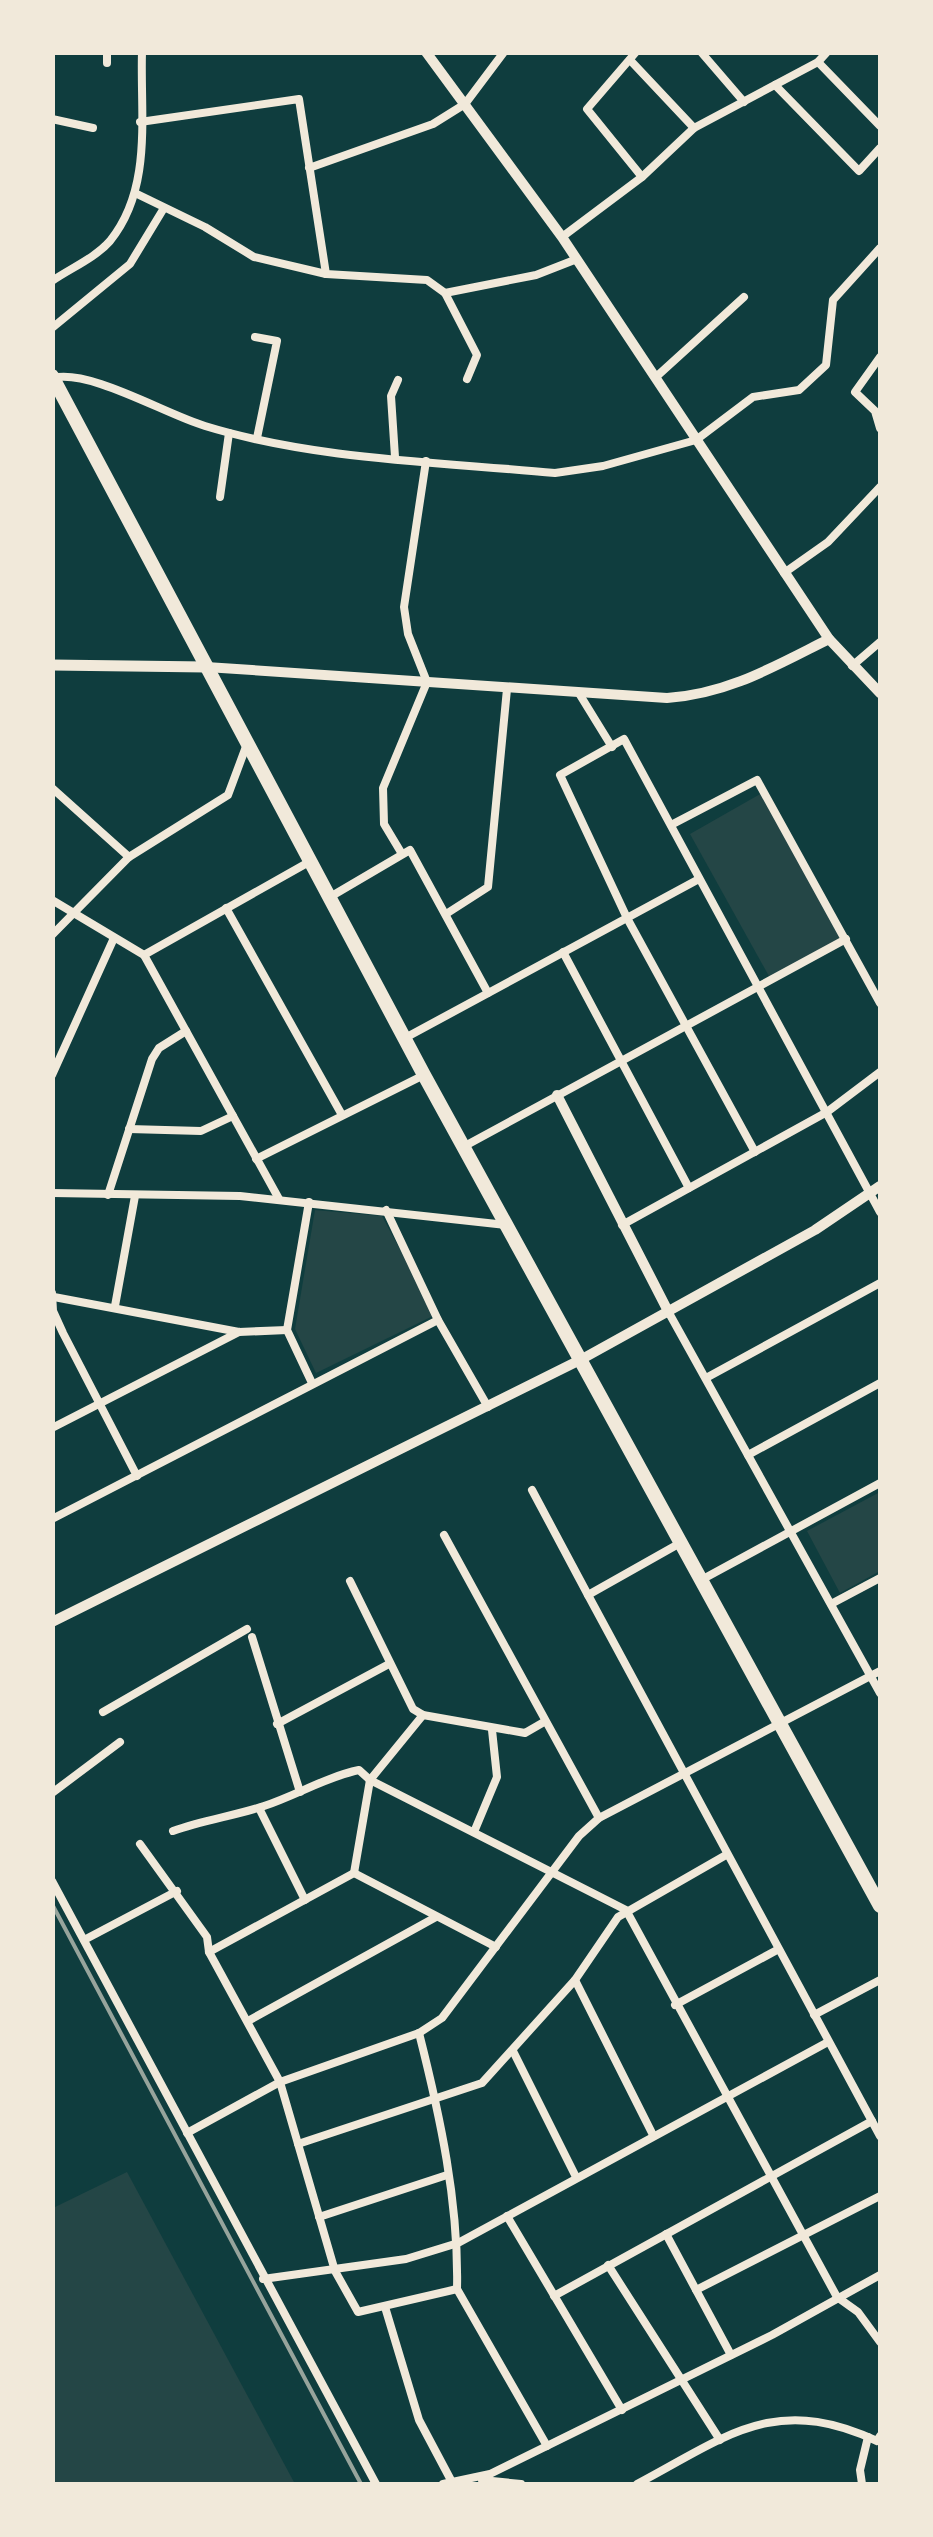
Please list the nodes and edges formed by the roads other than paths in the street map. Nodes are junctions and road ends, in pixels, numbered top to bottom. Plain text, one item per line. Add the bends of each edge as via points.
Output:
1 (107, 52) edge
2 (142, 52) edge
3 (426, 52) edge
4 (504, 52) edge
5 (702, 52) edge
6 (827, 52) edge
7 (633, 56) edge
8 (818, 62) junction
9 (107, 63) dead end
10 (776, 85) junction
11 (744, 102) junction
12 (465, 104) junction
13 (52, 120) edge
14 (140, 122) junction
15 (880, 126) edge
16 (92, 128) dead end
17 (694, 128) junction
18 (880, 148) edge
19 (309, 168) junction
20 (642, 177) junction
21 (135, 194) junction
22 (164, 208) junction
23 (562, 237) junction
24 (880, 248) edge
25 (577, 259) junction
26 (326, 274) junction
27 (52, 281) edge
28 (444, 293) junction
29 (744, 297) dead end
30 (52, 328) edge
31 (255, 337) dead end
32 (880, 356) edge
33 (53, 377) edge
34 (656, 377) junction
35 (467, 379) dead end
36 (398, 380) dead end
37 (880, 428) edge
38 (229, 433) junction
39 (257, 438) junction
40 (696, 440) junction
41 (395, 457) junction
42 (426, 461) junction
43 (880, 487) edge
44 (220, 496) dead end
45 (784, 572) junction
46 (829, 638) junction
47 (880, 642) edge
48 (52, 664) edge
49 (852, 666) junction
50 (206, 667) junction
51 (426, 682) junction
52 (506, 689) junction
53 (880, 693) edge
54 (580, 695) junction
55 (249, 739) junction
56 (612, 747) junction
57 (52, 788) edge
58 (671, 825) junction
59 (402, 854) junction
60 (129, 857) junction
61 (309, 862) junction
62 (699, 880) junction
63 (330, 897) junction
64 (52, 900) edge
65 (226, 908) junction
66 (73, 913) junction
67 (446, 914) junction
68 (627, 918) junction
69 (52, 935) edge
70 (114, 938) junction
71 (846, 940) junction
72 (563, 952) junction
73 (144, 955) junction
74 (760, 988) junction
75 (488, 994) junction
76 (880, 1003) edge
77 (687, 1026) junction
78 (186, 1031) junction
79 (404, 1038) junction
80 (52, 1042) edge
81 (65, 1047) junction
82 (620, 1062) junction
83 (880, 1072) edge
84 (52, 1075) edge
85 (424, 1075) junction
86 (557, 1095) junction
87 (827, 1112) junction
88 (342, 1115) junction
89 (233, 1116) junction
90 (130, 1129) junction
91 (464, 1147) junction
92 (755, 1152) junction
93 (256, 1159) junction
94 (689, 1188) junction
95 (876, 1189) edge
96 (52, 1193) edge
97 (108, 1195) junction
98 (135, 1196) junction
99 (280, 1199) junction
100 (309, 1202) junction
101 (386, 1210) junction
102 (880, 1212) edge
103 (506, 1224) junction
104 (622, 1226) junction
105 (880, 1283) edge
106 (53, 1295) edge
107 (115, 1306) junction
108 (670, 1313) junction
109 (438, 1320) junction
110 (287, 1330) junction
111 (239, 1332) junction
112 (582, 1359) junction
113 (706, 1378) junction
114 (312, 1383) junction
115 (880, 1383) edge
116 (100, 1404) junction
117 (488, 1407) junction
118 (52, 1428) edge
119 (748, 1455) junction
120 (137, 1476) junction
121 (880, 1483) edge
122 (532, 1490) dead end
123 (52, 1519) edge
124 (791, 1531) junction
125 (444, 1534) dead end
126 (683, 1542) junction
127 (880, 1578) edge
128 (703, 1579) junction
129 (350, 1582) dead end
130 (588, 1594) junction
131 (831, 1604) junction
132 (52, 1622) edge
133 (388, 1664) junction
134 (880, 1671) edge
135 (871, 1676) junction
136 (880, 1692) edge
137 (103, 1712) dead end
138 (423, 1715) junction
139 (544, 1722) junction
140 (278, 1724) junction
141 (783, 1725) junction
142 (492, 1730) junction
143 (120, 1742) dead end
144 (684, 1776) junction
145 (370, 1780) junction
146 (300, 1792) junction
147 (52, 1793) edge
148 (259, 1808) junction
149 (599, 1818) junction
150 (173, 1832) dead end
151 (474, 1832) junction
152 (140, 1844) dead end
153 (726, 1855) junction
154 (554, 1872) junction
155 (354, 1873) junction
156 (52, 1881) edge
157 (177, 1891) junction
158 (305, 1900) junction
159 (880, 1906) edge
160 (626, 1910) junction
161 (436, 1917) junction
162 (84, 1940) junction
163 (496, 1947) junction
164 (777, 1950) junction
165 (210, 1952) junction
166 (576, 1980) junction
167 (880, 1980) edge
168 (675, 2005) junction
169 (814, 2015) junction
170 (248, 2020) junction
171 (419, 2033) junction
172 (828, 2042) junction
173 (513, 2051) junction
174 (280, 2082) junction
175 (726, 2098) junction
176 (436, 2100) junction
177 (872, 2121) junction
178 (187, 2133) junction
179 (653, 2135) junction
180 (880, 2136) edge
181 (298, 2144) junction
182 (448, 2175) junction
183 (576, 2177) junction
184 (769, 2177) junction
185 (880, 2196) edge
186 (507, 2216) junction
187 (318, 2217) junction
188 (666, 2234) junction
189 (803, 2238) junction
190 (458, 2243) junction
191 (608, 2265) junction
192 (335, 2271) junction
193 (880, 2275) edge
194 (264, 2278) junction
195 (458, 2289) junction
196 (696, 2290) junction
197 (554, 2296) junction
198 (837, 2297) junction
199 (385, 2307) junction
200 (880, 2342) edge
201 (731, 2355) junction
202 (683, 2380) junction
203 (622, 2410) junction
204 (880, 2436) edge
205 (868, 2437) junction
206 (720, 2440) junction
207 (547, 2446) junction
208 (472, 2480) junction
209 (376, 2484) edge
210 (443, 2484) edge
211 (452, 2484) edge
212 (521, 2484) edge
213 (637, 2484) edge
214 (862, 2484) edge

1 - 9 street
2 - 14 street
3 - 12 street
4 - 12 street
5 - 11 street
6 - 8 street
7 - 17 street
7 - 20 street via 587,110
8 - 10 street
8 - 15 street
10 - 11 street
10 - 18 street via 859,171
11 - 17 street
12 - 19 street via 410,135
12 - 23 street
13 - 16 street
14 - 19 street via 298,99
14 - 21 street
17 - 20 street
19 - 26 street
20 - 23 street
21 - 22 street
21 - 27 street via 110,241
22 - 26 street via 254,257
22 - 30 street via 130,264
23 - 25 street
24 - 40 street via 833,300 826,365 798,390 753,397
25 - 28 street via 536,275
25 - 34 street
26 - 28 street via 427,280
28 - 35 street via 477,355
29 - 34 street
31 - 39 street via 278,342
32 - 37 street via 855,392 875,411
33 - 38 street via 77,376
33 - 50 highway
34 - 40 street
36 - 41 street via 391,396
38 - 39 street
38 - 44 street
39 - 41 street
40 - 42 street via 555,473
40 - 45 street
41 - 42 street
42 - 51 street via 404,607
43 - 45 street via 828,542
45 - 46 street
46 - 49 street
46 - 54 street via 711,693
47 - 49 street
48 - 50 main road
49 - 53 street
50 - 51 street
50 - 55 highway
51 - 52 street
51 - 59 street via 383,788 384,824
52 - 54 street
52 - 67 street via 488,887
54 - 56 street
55 - 60 street via 228,796
55 - 61 highway
56 - 58 street via 624,739
56 - 68 street via 560,775
57 - 60 street
58 - 62 street
58 - 71 street via 756,780
59 - 63 street
59 - 67 street via 410,850
60 - 66 street
61 - 63 highway
61 - 65 street
62 - 68 street
62 - 74 street
63 - 79 highway
64 - 66 street
65 - 73 street
65 - 88 street
66 - 69 street
66 - 70 street
67 - 75 street
68 - 72 street
68 - 77 street
70 - 73 street
70 - 81 street
71 - 74 street
71 - 76 street
72 - 75 street
72 - 82 street
73 - 78 street
74 - 77 street
74 - 87 street
75 - 79 street
77 - 82 street
77 - 92 street
78 - 89 street
78 - 90 street via 152,1059
79 - 85 highway
80 - 81 street
81 - 84 street
82 - 86 street
82 - 94 street
83 - 87 street
85 - 88 street
85 - 91 highway
86 - 91 street
86 - 104 street
87 - 92 street
87 - 95 street
88 - 93 street
89 - 90 street via 200,1131
89 - 93 street
90 - 97 street
91 - 103 highway
92 - 94 street
93 - 99 street
94 - 104 street
95 - 102 street
95 - 108 street
96 - 97 street
97 - 98 street
98 - 99 street
98 - 107 street
99 - 100 street
100 - 101 street
100 - 110 street
101 - 103 street
101 - 109 street
103 - 112 highway
104 - 108 street
105 - 113 street
106 - 107 street
106 - 116 street via 63,1333
107 - 111 street
108 - 112 street
108 - 113 street
109 - 114 street
109 - 117 street
110 - 111 street
110 - 114 street
111 - 116 street
112 - 117 street
112 - 126 highway
113 - 119 street
114 - 120 street
115 - 119 street
116 - 118 street
116 - 120 street
117 - 132 street
119 - 124 street
120 - 123 street
121 - 124 street
122 - 130 street
124 - 128 street
124 - 131 street
125 - 139 street
126 - 128 highway
126 - 130 street
127 - 131 street
128 - 141 highway
129 - 133 street
130 - 144 street
131 - 135 street
133 - 138 street
133 - 140 street
134 - 135 street
135 - 136 street
135 - 141 street
137 - 140 street via 249,1633
138 - 142 street
138 - 145 street
139 - 142 street via 524,1733
139 - 149 street
140 - 146 street
141 - 144 street
141 - 159 highway
142 - 151 street via 497,1777
143 - 147 street
144 - 149 street
144 - 153 street
145 - 146 street via 360,1770
145 - 151 street
145 - 155 street
146 - 148 street
148 - 150 street
148 - 158 street
149 - 154 street
151 - 154 street
152 - 157 street
153 - 160 street
153 - 164 street
154 - 160 street
154 - 163 street
155 - 158 street
155 - 161 street
156 - 162 street
157 - 162 street
157 - 165 street
158 - 165 street
160 - 166 street
160 - 168 street
161 - 163 street
161 - 170 street
162 - 178 street
163 - 171 street via 442,2018
164 - 168 street
164 - 169 street
165 - 170 street
166 - 173 street
166 - 179 street
167 - 169 street
168 - 175 street
169 - 172 street
170 - 174 street
171 - 174 street
171 - 176 street
172 - 175 street
172 - 177 street
173 - 176 street via 482,2083
173 - 183 street
174 - 178 street
174 - 181 street
175 - 179 street
175 - 184 street
176 - 181 street
176 - 182 street
177 - 180 street
177 - 184 street
178 - 194 street
179 - 183 street
181 - 187 street
182 - 187 street
182 - 190 street
183 - 186 street
184 - 188 street
184 - 189 street
185 - 189 street
186 - 190 street
186 - 197 street
187 - 192 street
188 - 191 street
188 - 196 street
189 - 196 street
189 - 198 street
190 - 192 street
190 - 195 street
191 - 197 street
191 - 202 street
192 - 194 street
192 - 199 street via 358,2312
193 - 198 street
194 - 209 street
195 - 199 street
195 - 207 street
196 - 201 street
197 - 203 street
198 - 200 street
198 - 201 street
199 - 211 street via 418,2420
201 - 202 street
202 - 203 street
202 - 206 street
203 - 207 street
204 - 205 street
205 - 206 street via 812,2418 756,2424
205 - 214 street
206 - 213 street
207 - 208 street
208 - 211 street
208 - 212 street
210 - 211 street

